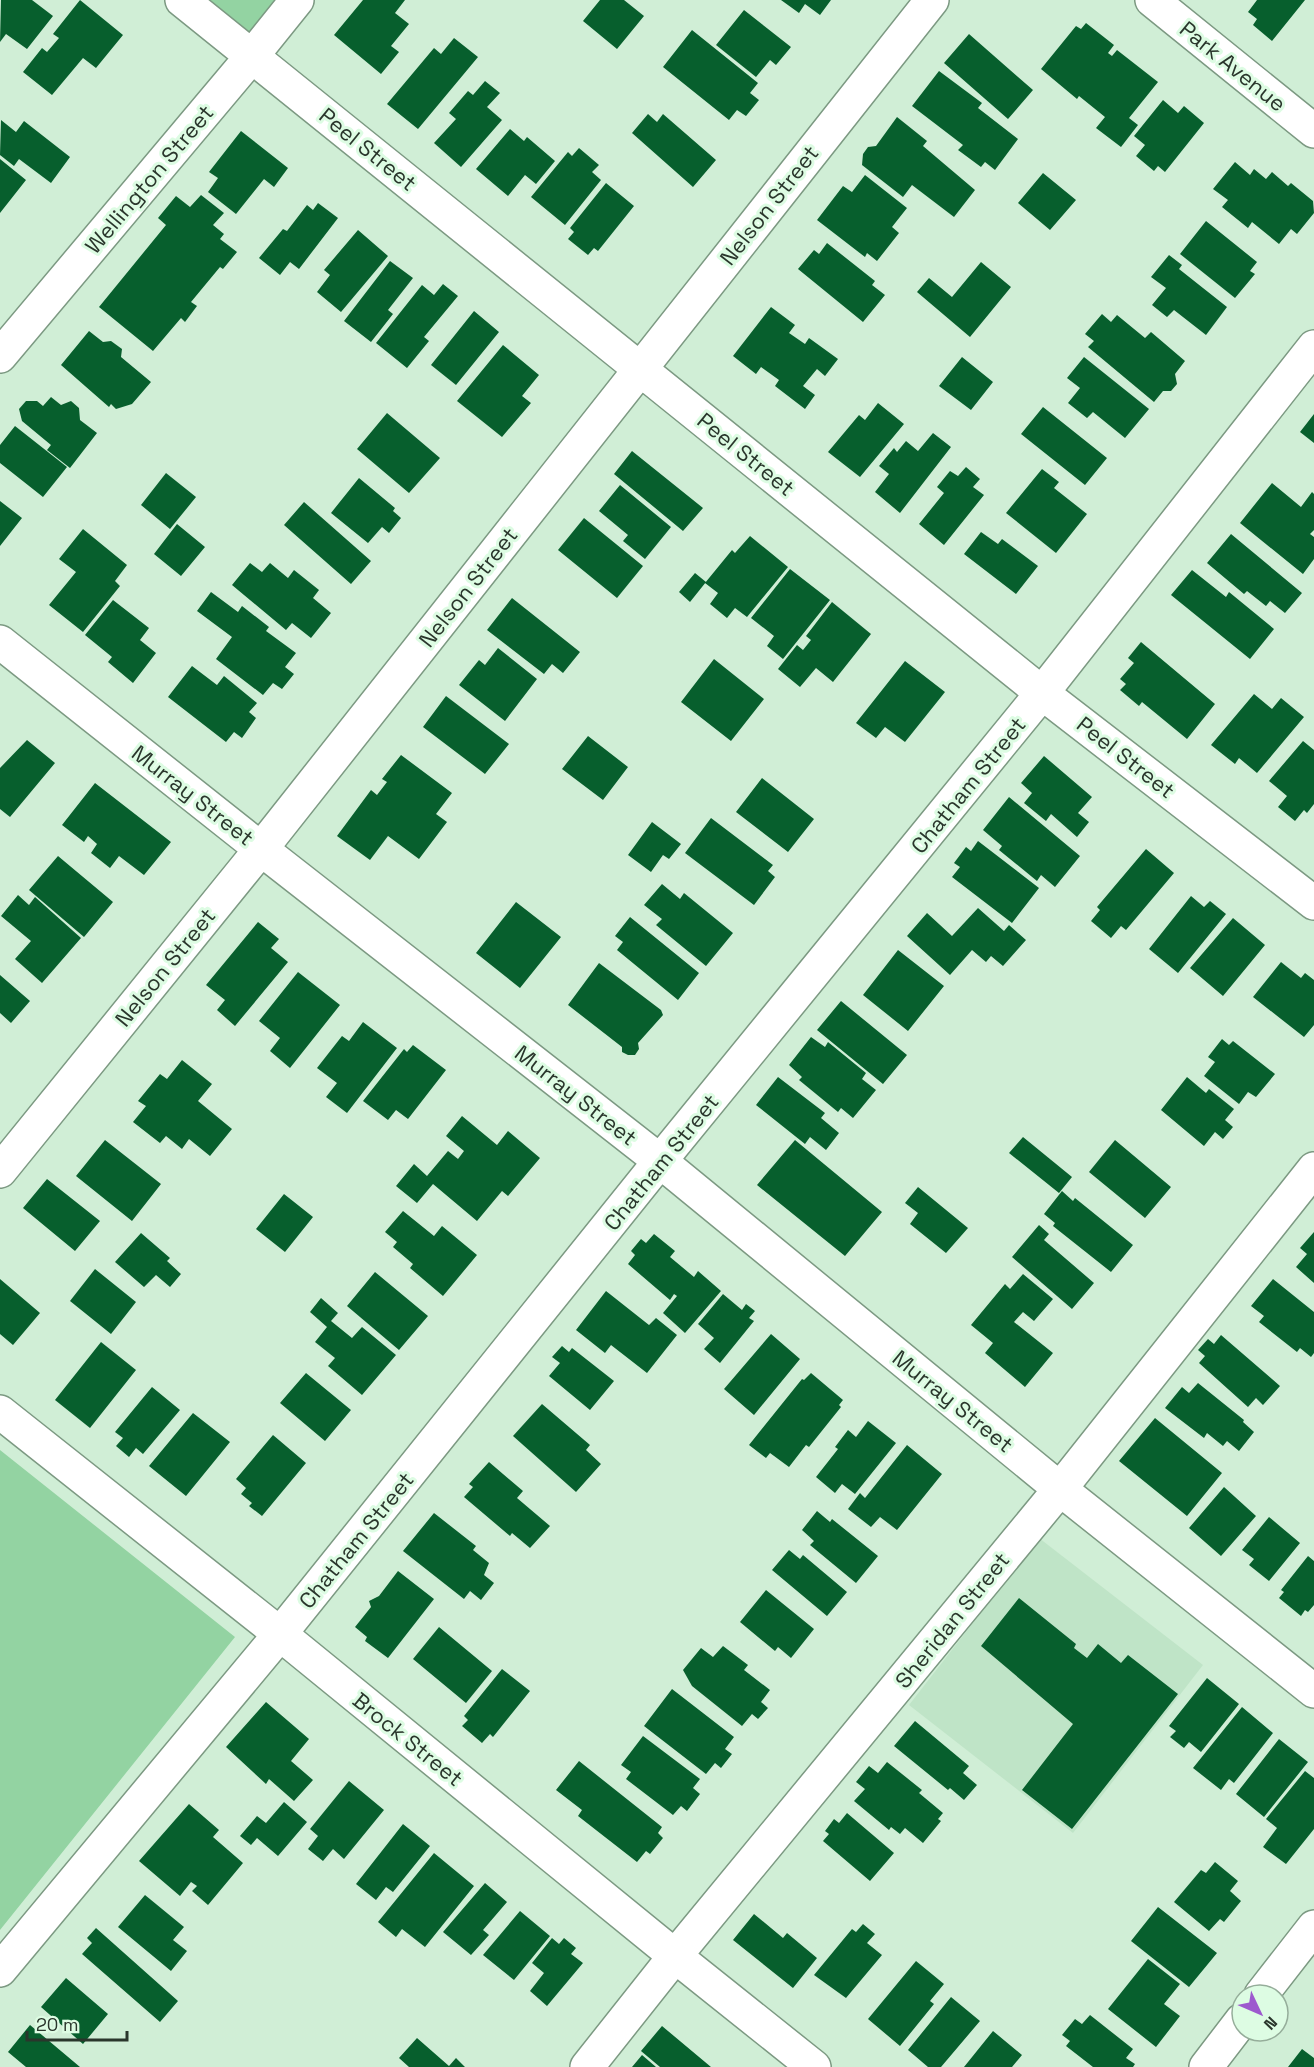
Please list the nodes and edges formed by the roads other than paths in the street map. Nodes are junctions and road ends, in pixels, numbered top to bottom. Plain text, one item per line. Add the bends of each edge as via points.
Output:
1 (182, 0) edge
2 (297, 0) edge
3 (932, 0) edge
4 (1152, 0) edge
5 (252, 56) junction
6 (1314, 131) edge
7 (1314, 347) edge
8 (0, 356) edge
9 (640, 368) junction
10 (0, 642) edge
11 (1042, 693) junction
12 (261, 849) junction
13 (1314, 903) edge
14 (660, 1161) junction
15 (1314, 1169) edge
16 (0, 1171) edge
17 (0, 1412) edge
18 (1060, 1489) junction
19 (280, 1634) junction
20 (1314, 1691) edge
21 (1314, 1927) edge
22 (675, 1956) junction
23 (0, 1970) edge
24 (1271, 1983) edge
25 (1230, 2036) edge
26 (587, 2067) edge
27 (814, 2067) edge
28 (1206, 2067) edge

1 - 5 street, Peel Street
2 - 5 street, Wellington Street
3 - 9 street, Nelson Street
4 - 6 street, Park Avenue
5 - 8 street, Wellington Street
5 - 9 street, Peel Street
7 - 11 street, Chatham Street
9 - 11 street, Peel Street
9 - 12 street, Nelson Street
10 - 12 street, Murray Street
11 - 13 street, Peel Street
11 - 14 street, Chatham Street
12 - 14 street, Murray Street
12 - 16 street, Nelson Street
14 - 18 street, Murray Street
14 - 19 street, Chatham Street
15 - 18 street, Sheridan Street
17 - 19 street, Brock Street
18 - 20 street, Murray Street
18 - 22 street, Sheridan Street
19 - 22 street, Brock Street
19 - 23 street, Chatham Street
21 - 24 street
22 - 26 street, Sheridan Street
22 - 27 street, Brock Street
25 - 28 street

